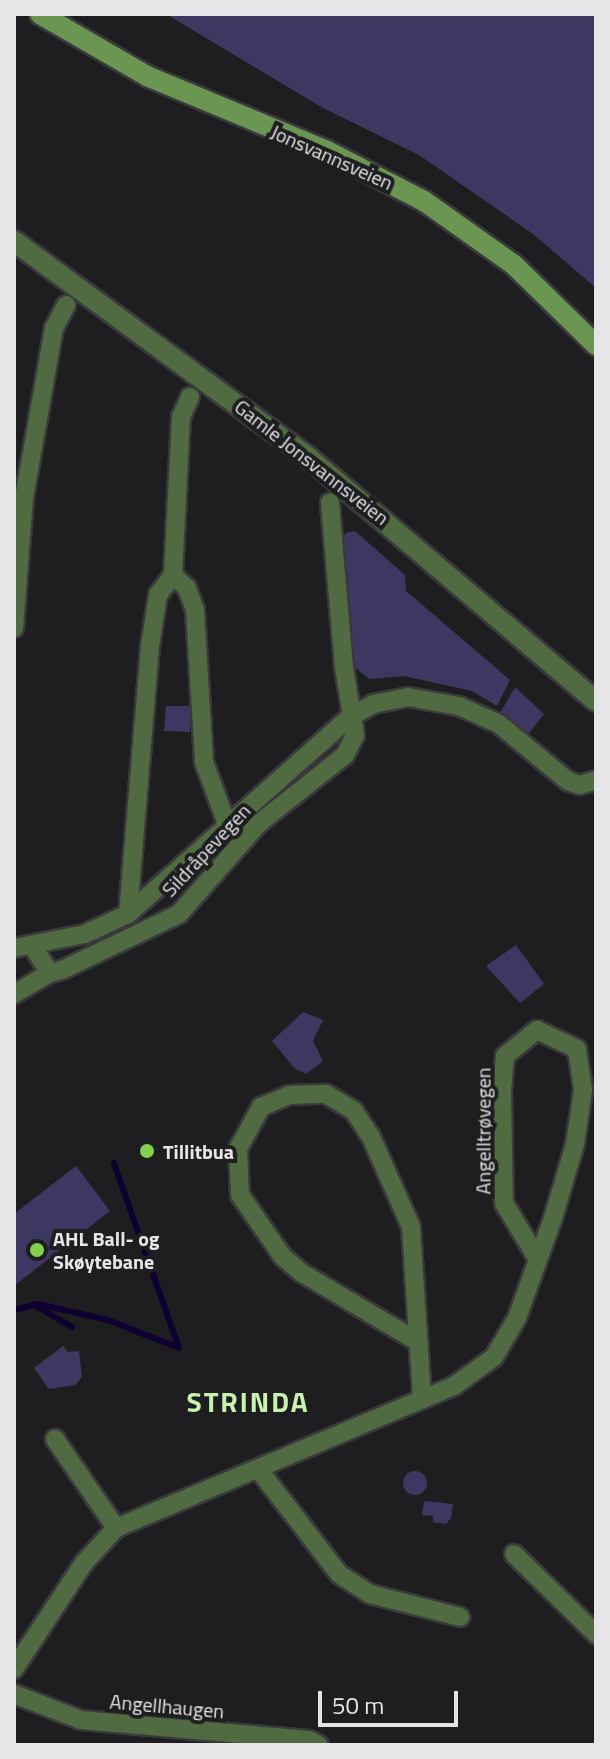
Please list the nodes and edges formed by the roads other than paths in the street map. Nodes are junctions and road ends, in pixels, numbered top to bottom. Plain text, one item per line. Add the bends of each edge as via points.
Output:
1 (40, 14) edge
2 (14, 241) edge
3 (66, 305) dead end
4 (596, 345) edge
5 (190, 397) dead end
6 (19, 498) edge
7 (330, 503) dead end
8 (173, 575) junction
9 (14, 628) edge
10 (596, 701) edge
11 (350, 717) junction
12 (596, 780) edge
13 (228, 827) junction
14 (128, 914) junction
15 (23, 948) edge
16 (50, 973) junction
17 (14, 994) edge
18 (537, 1258) junction
19 (415, 1340) junction
20 (422, 1398) junction
21 (55, 1439) dead end
22 (259, 1470) junction
23 (116, 1528) junction
24 (514, 1554) dead end
25 (460, 1617) dead end
26 (596, 1634) edge
27 (14, 1669) edge
28 (14, 1694) edge
29 (319, 1745) edge

1 - 4 main road, Jonsvannsveien via 147,76 327,151 424,201 514,265
2 - 10 street, Gamle Jonsvannsveien via 320,466
3 - 6 street via 54,328
5 - 8 street via 181,417
6 - 9 street
7 - 11 street, Sildråpevegen
8 - 13 street, Sildråpevegen via 187,588 195,610 204,762
8 - 14 street, Sildråpevegen via 158,595
11 - 12 street, Sildråpevegen via 373,704 408,697 444,701 499,724 568,781 579,785
11 - 13 street, Sildråpevegen
11 - 16 street, Sildråpevegen via 355,735 336,765 258,824 179,914 78,965
13 - 14 street, Sildråpevegen
14 - 15 street, Sildråpevegen via 85,934
15 - 16 street, Sildråpevegen
16 - 17 street, Sildråpevegen
18 - 18 street, Angelltrøvegen via 504,1203 502,1092 505,1056 537,1030 577,1049 583,1090 575,1144
18 - 20 street, Angelltrøvegen via 517,1318 494,1357 454,1386
19 - 19 street via 411,1227 354,1111 326,1094 289,1095 261,1107 238,1149 240,1195 283,1257 302,1273
19 - 20 street
20 - 22 street, Angelltrøvegen
21 - 23 street
22 - 23 street, Angelltrøvegen
22 - 25 street via 339,1574 370,1594
23 - 27 street, Angelltrøvegen via 84,1563
24 - 26 street
28 - 29 street, Angellhaugen via 81,1720

